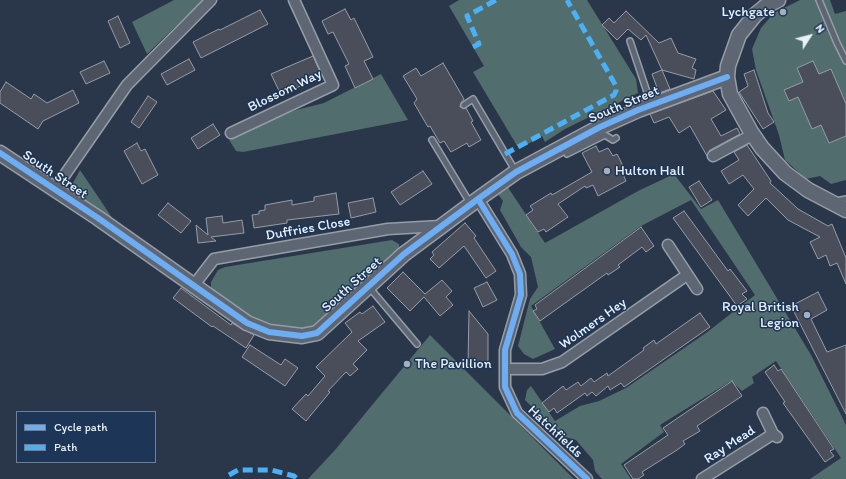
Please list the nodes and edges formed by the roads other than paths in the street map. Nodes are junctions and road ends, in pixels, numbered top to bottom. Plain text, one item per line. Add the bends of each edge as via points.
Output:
1 (211, 0) edge
2 (294, 0) edge
3 (778, 0) edge
4 (819, 0) edge
5 (630, 42) dead end
6 (846, 61) edge
7 (727, 77) junction
8 (464, 105) dead end
9 (651, 105) junction
10 (602, 131) junction
11 (231, 132) dead end
12 (752, 135) junction
13 (616, 138) dead end
14 (432, 140) dead end
15 (0, 153) edge
16 (713, 156) dead end
17 (516, 172) junction
18 (55, 189) junction
19 (846, 199) edge
20 (474, 201) junction
21 (832, 203) junction
22 (846, 210) edge
23 (440, 226) junction
24 (668, 245) dead end
25 (687, 275) junction
26 (194, 285) junction
27 (369, 286) junction
28 (697, 289) dead end
29 (417, 344) dead end
30 (505, 369) junction
31 (763, 413) dead end
32 (587, 479) edge
33 (702, 479) edge

1 - 18 street via 127,85
2 - 11 street, Blossom Way via 333,85
3 - 7 street via 755,15 739,35 728,66
4 - 6 lane
5 - 9 lane
7 - 9 street, South Street
7 - 12 street via 730,94
8 - 17 lane via 473,99
9 - 10 street, South Street
10 - 13 lane via 613,140
10 - 17 street, South Street via 563,146
12 - 16 street
12 - 21 street via 784,173
14 - 20 lane
15 - 18 street, South Street
17 - 20 street, South Street
18 - 26 street, South Street
19 - 21 lane
20 - 23 street, South Street
20 - 30 street, Hatchfields via 512,254 520,274 521,294 505,350
21 - 22 street
23 - 26 street, Duffries Close via 388,229 214,259
23 - 27 street, South Street
24 - 25 street
25 - 28 street
25 - 30 street, Wolmers Hey via 562,362 542,369
26 - 27 street, South Street via 247,323 269,332 302,336 317,333
27 - 29 lane
30 - 32 street, Hatchfields via 505,387 517,413
31 - 33 street, Ray Mead via 775,435

